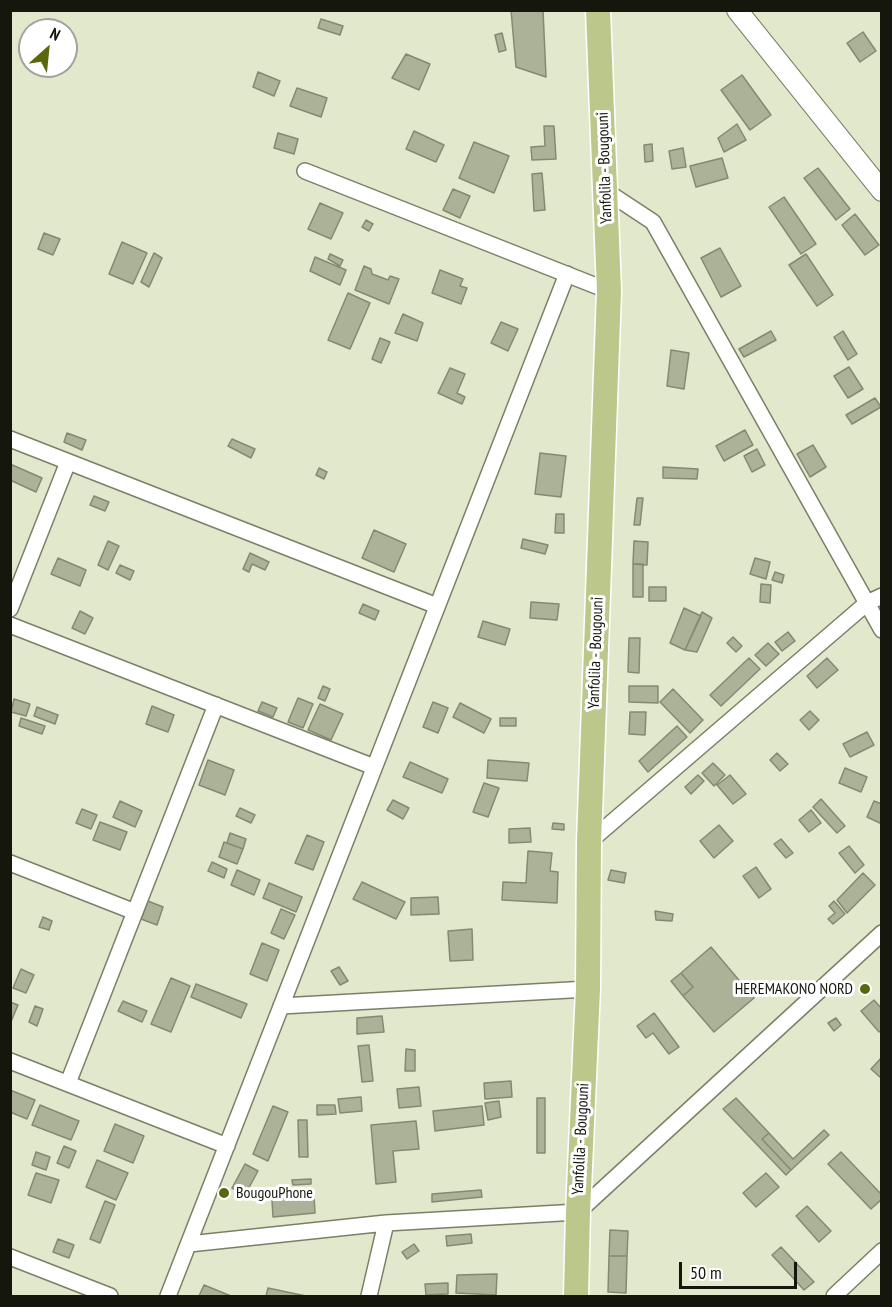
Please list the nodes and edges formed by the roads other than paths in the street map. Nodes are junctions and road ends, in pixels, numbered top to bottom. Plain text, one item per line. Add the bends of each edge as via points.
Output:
1 (598, 10) edge
2 (737, 10) edge
3 (305, 171) dead end
4 (606, 191) junction
5 (882, 191) edge
6 (567, 274) junction
7 (609, 291) junction
8 (10, 439) edge
9 (68, 462) junction
10 (882, 596) edge
11 (867, 603) junction
12 (437, 606) junction
13 (10, 609) edge
14 (10, 625) edge
15 (882, 630) edge
16 (216, 705) junction
17 (374, 767) junction
18 (589, 842) junction
19 (10, 863) edge
20 (135, 912) junction
21 (882, 933) edge
22 (588, 989) junction
23 (281, 1006) junction
24 (10, 1061) edge
25 (68, 1083) junction
26 (227, 1146) junction
27 (578, 1212) junction
28 (386, 1223) junction
29 (189, 1244) junction
30 (882, 1251) edge
31 (10, 1257) edge
32 (110, 1296) edge
33 (168, 1296) edge
34 (369, 1296) edge
35 (576, 1296) edge
36 (834, 1296) edge

1 - 4 main road, Yanfolila - Bougouni
2 - 5 street
3 - 6 street
4 - 7 main road, Yanfolila - Bougouni
4 - 11 street via 653,222
6 - 7 street
6 - 12 street
7 - 18 main road, Yanfolila - Bougouni
8 - 9 street
9 - 12 street
9 - 13 street
10 - 11 street
11 - 15 street
11 - 18 street
12 - 17 street
14 - 16 street
16 - 17 street
16 - 20 street
17 - 23 street
18 - 22 main road, Yanfolila - Bougouni
19 - 20 street
20 - 25 street
21 - 27 street
22 - 23 street
22 - 27 main road, Yanfolila - Bougouni
23 - 26 street
24 - 25 street
25 - 26 street
26 - 29 street
27 - 28 street
27 - 35 main road, Yanfolila - Bougouni
28 - 29 street
28 - 34 street
29 - 33 street
30 - 36 street
31 - 32 street

